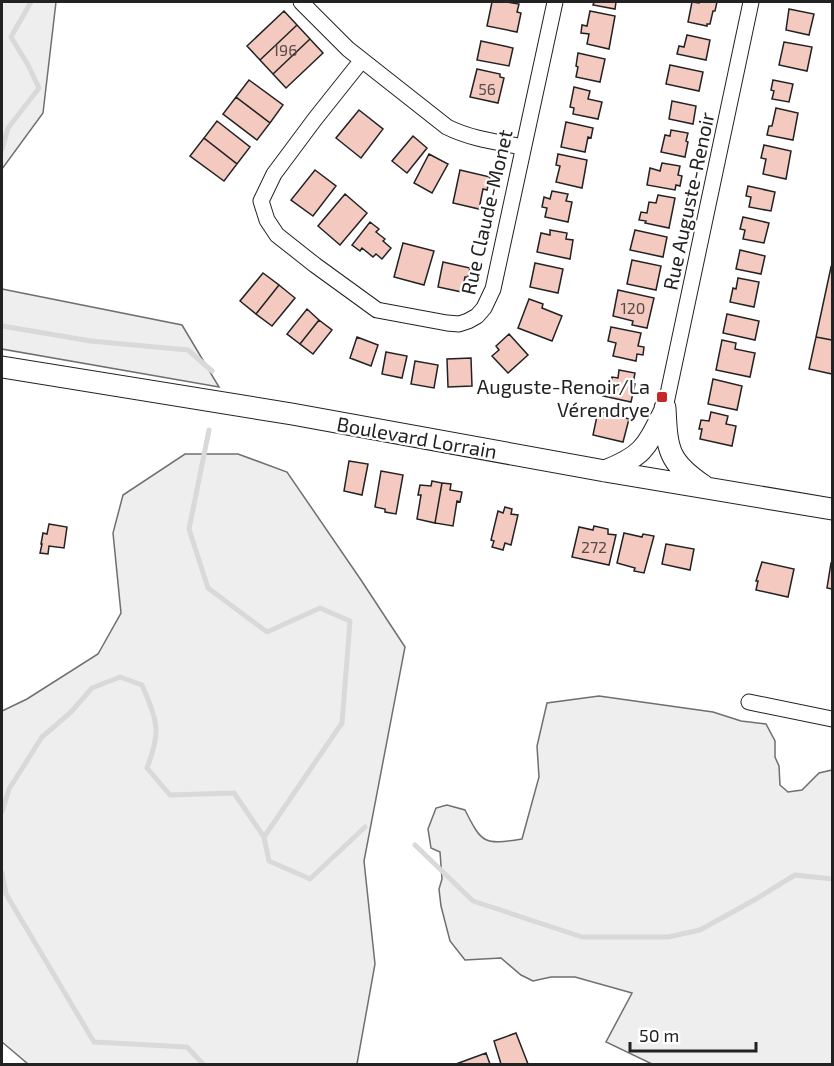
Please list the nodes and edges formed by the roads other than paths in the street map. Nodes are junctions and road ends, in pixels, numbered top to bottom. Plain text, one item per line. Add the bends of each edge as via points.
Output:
1 (301, 2) edge
2 (555, 2) edge
3 (751, 2) edge
4 (362, 60) junction
5 (523, 147) junction
6 (2, 367) edge
7 (665, 408) junction
8 (605, 471) junction
9 (707, 488) junction
10 (832, 509) edge
11 (749, 702) dead end
12 (832, 718) edge

1 - 4 street
2 - 5 street, Rue Claude-Monet
3 - 7 street, Rue Auguste-Renoir
4 - 5 street via 447,127 477,139
4 - 5 street, Rue Claude-Monet via 274,174 261,201 277,235 377,310 459,324 477,316 493,289
6 - 8 main road, Boulevard Lorrain
7 - 8 main road via 653,435 638,455
7 - 9 main road via 671,455 690,477
8 - 9 main road, Boulevard Lorrain
9 - 10 main road, Boulevard Lorrain
11 - 12 street

